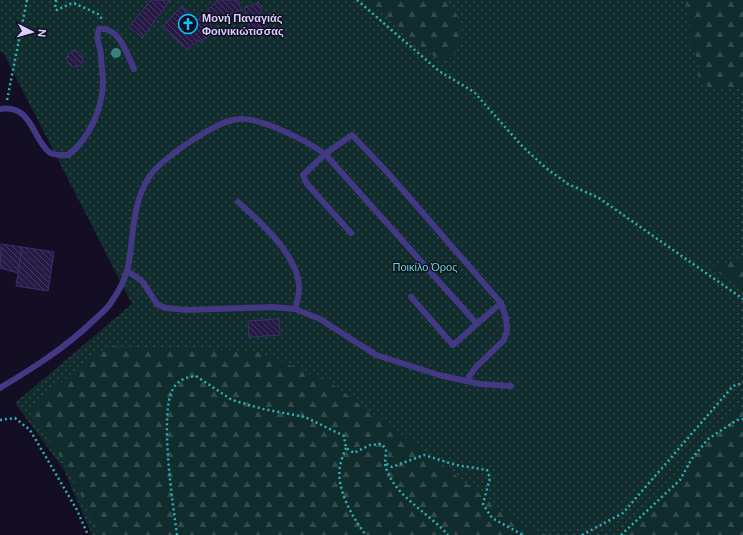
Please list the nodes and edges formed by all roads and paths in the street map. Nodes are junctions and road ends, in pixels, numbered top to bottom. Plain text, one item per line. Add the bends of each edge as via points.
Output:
1 (27, 0) edge
2 (56, 0) edge
3 (357, 0) edge
4 (105, 28) junction
5 (134, 69) dead end
6 (3, 108) edge
7 (325, 154) junction
8 (238, 202) dead end
9 (351, 233) dead end
10 (127, 271) junction
11 (410, 297) dead end
12 (743, 299) edge
13 (500, 303) junction
14 (294, 309) junction
15 (477, 324) junction
16 (466, 381) junction
17 (743, 383) edge
18 (511, 386) dead end
19 (0, 388) edge
20 (743, 419) edge
21 (0, 420) edge
22 (346, 448) junction
23 (385, 463) junction
24 (88, 535) edge
25 (177, 535) edge
26 (366, 535) edge
27 (448, 535) edge
28 (523, 535) edge
29 (582, 535) edge
30 (621, 535) edge

1 - 6 path
2 - 4 path via 57,10 72,3 98,14 103,19
3 - 12 path via 439,71 474,92 522,146 546,168 568,184 599,198
4 - 5 lane via 121,41
4 - 6 lane via 98,29 96,36 103,83 97,111 85,138 76,149 68,155 57,156 49,152 30,122 20,112
7 - 9 lane via 303,175 303,178
7 - 10 lane via 285,132 252,119 238,118 223,122 196,138 149,176 133,220
7 - 13 lane via 352,135
7 - 15 lane
8 - 14 lane via 257,218 291,259 299,283 299,294
10 - 14 lane via 142,282 158,304 165,308
10 - 19 lane via 109,305 86,327 47,360
11 - 15 lane via 453,345
13 - 15 lane
13 - 16 lane via 506,318 507,331 504,340 476,367
14 - 16 lane via 320,319 376,355 439,376
16 - 18 lane
17 - 29 path via 733,386 623,513
20 - 30 path via 737,420 708,440 691,460 680,480
21 - 24 path via 15,418 30,430 77,510
22 - 23 path via 354,453 370,445 382,444 386,450
22 - 25 path via 344,436 305,417 232,400 196,376 184,378 173,389 168,409 167,448
22 - 26 path via 340,466 340,480 346,502
23 - 27 path via 387,473 398,489
23 - 28 path via 392,467 424,455 456,465 488,470 490,478 482,504 492,518

